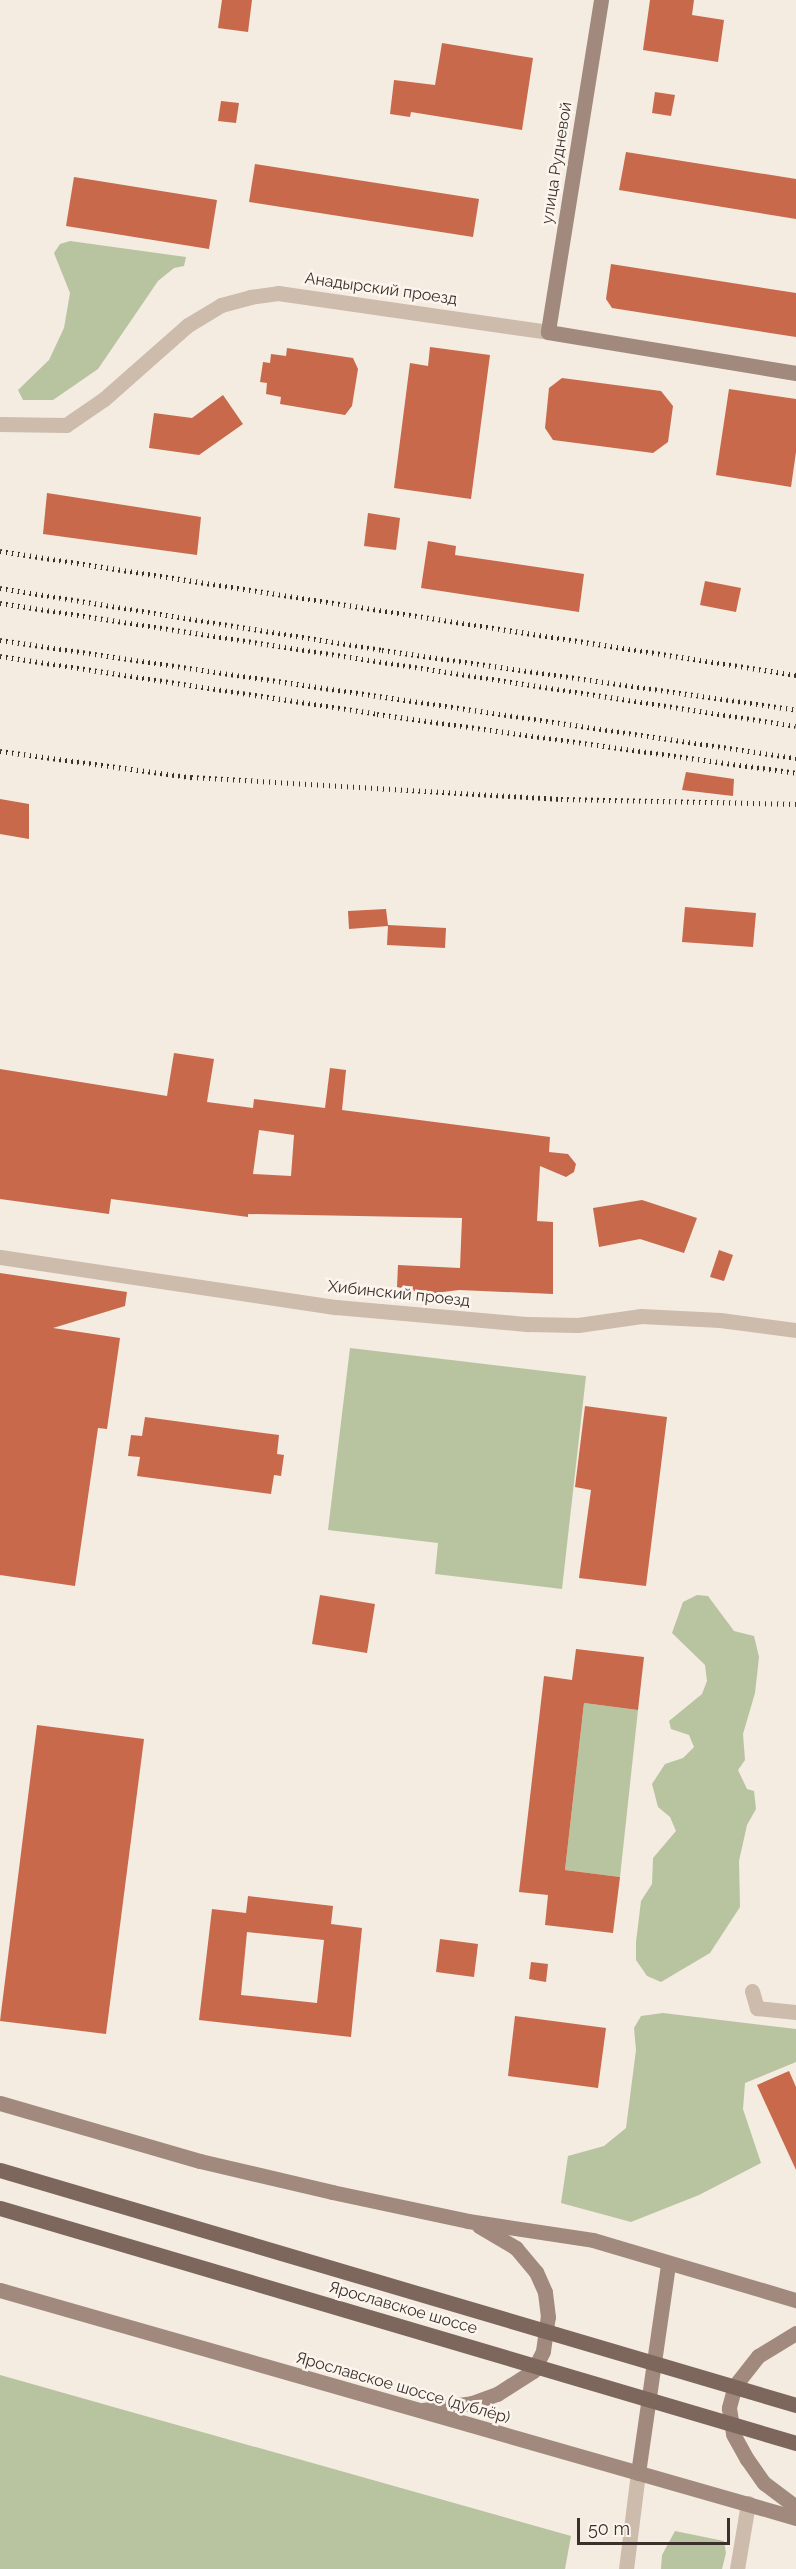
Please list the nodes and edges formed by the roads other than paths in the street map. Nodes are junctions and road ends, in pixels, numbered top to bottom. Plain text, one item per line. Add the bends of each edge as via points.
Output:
1 (601, 0) edge
2 (548, 332) junction
3 (796, 373) edge
4 (0, 424) edge
5 (0, 1257) edge
6 (796, 1330) edge
7 (752, 1991) dead end
8 (796, 2012) edge
9 (0, 2103) edge
10 (0, 2170) edge
11 (0, 2208) edge
12 (468, 2221) junction
13 (668, 2264) junction
14 (0, 2290) edge
15 (796, 2300) edge
16 (796, 2333) edge
17 (796, 2405) edge
18 (408, 2409) junction
19 (796, 2443) edge
20 (638, 2473) junction
21 (748, 2503) junction
22 (796, 2507) edge
23 (796, 2518) edge
24 (626, 2569) edge
25 (737, 2569) edge

1 - 2 street, улица Рудневой
2 - 3 street, Анадырский проезд
2 - 4 street, Анадырский проезд via 278,293 221,305 188,326 104,399 66,425 55,428
5 - 6 street, Хибинский проезд via 336,1307 528,1324 578,1325 641,1316 720,1320
7 - 8 street via 758,2008
9 - 12 street via 200,2161
10 - 17 main road, Ярославское шоссе
11 - 19 main road, Ярославское шоссе
12 - 13 street via 592,2240
12 - 18 street via 516,2248 536,2272 545,2292 548,2317 543,2351 533,2371 497,2394 436,2410
13 - 15 street
13 - 20 street
14 - 18 street, Ярославское шоссе (дублёр)
16 - 22 street via 758,2356 735,2385 729,2408 733,2434 747,2459 764,2483
18 - 20 street, Ярославское шоссе (дублёр)
20 - 21 street, Ярославское шоссе (дублёр)
20 - 24 street
21 - 23 street, Ярославское шоссе (дублёр)
21 - 25 street

